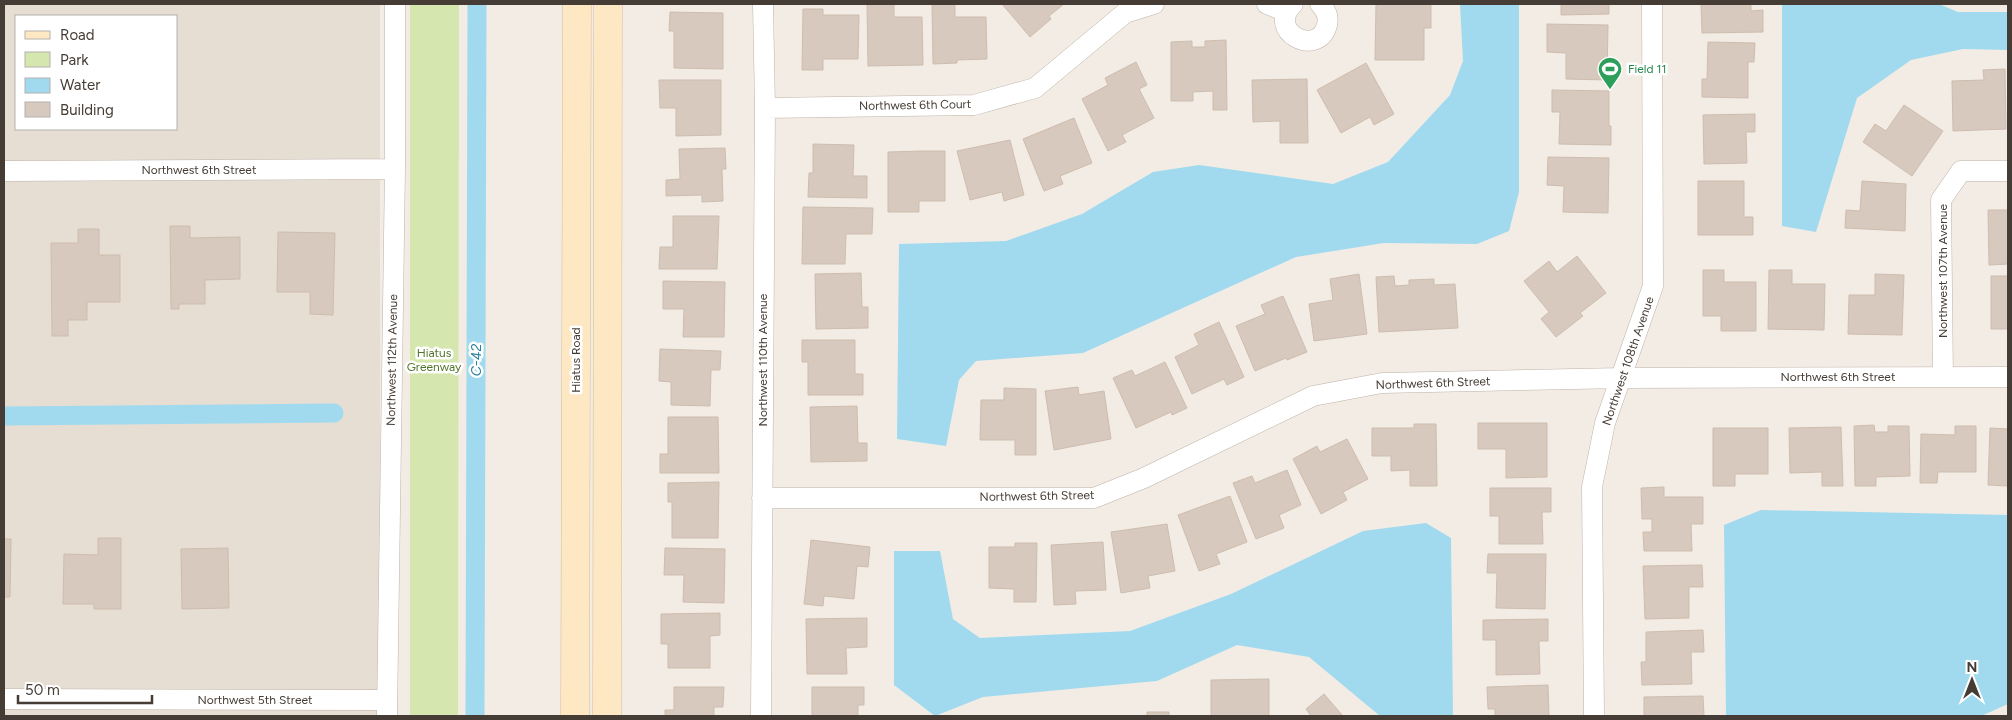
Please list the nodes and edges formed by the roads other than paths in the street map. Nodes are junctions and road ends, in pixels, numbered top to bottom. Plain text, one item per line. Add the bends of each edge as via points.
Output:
1 (394, 4) edge
2 (577, 4) edge
3 (608, 4) edge
4 (763, 4) edge
5 (1154, 4) edge
6 (1267, 4) edge
7 (1320, 4) edge
8 (1652, 4) edge
9 (1290, 8) edge
10 (765, 108) junction
11 (394, 169) junction
12 (4, 170) edge
13 (2008, 171) edge
14 (1943, 377) junction
15 (2008, 377) edge
16 (1622, 378) junction
17 (762, 498) junction
18 (4, 699) edge
19 (387, 708) edge
20 (575, 716) edge
21 (607, 716) edge
22 (761, 716) edge
23 (1594, 716) edge

1 - 11 street, Northwest 112th Avenue
2 - 20 main road, Hiatus Road
3 - 21 main road
4 - 10 street, Northwest 110th Avenue
5 - 10 street, Northwest 6th Court via 1125,13 1035,88 974,105
6 - 9 street
7 - 9 street via 1326,11 1327,25 1320,36 1307,41 1293,36 1286,25
8 - 16 street, Northwest 108th Avenue via 1653,286
10 - 17 street, Northwest 110th Avenue
11 - 12 street, Northwest 6th Street
11 - 19 street, Northwest 112th Avenue
13 - 14 street, Northwest 107th Avenue via 1961,171 1942,200
14 - 15 street, Northwest 6th Street
14 - 16 street, Northwest 6th Street
16 - 17 street, Northwest 6th Street via 1382,383 1313,396 1144,478 1094,498
16 - 23 street, Northwest 108th Avenue via 1605,423 1592,487
17 - 22 street, Northwest 110th Avenue
18 - 19 street, Northwest 5th Street

